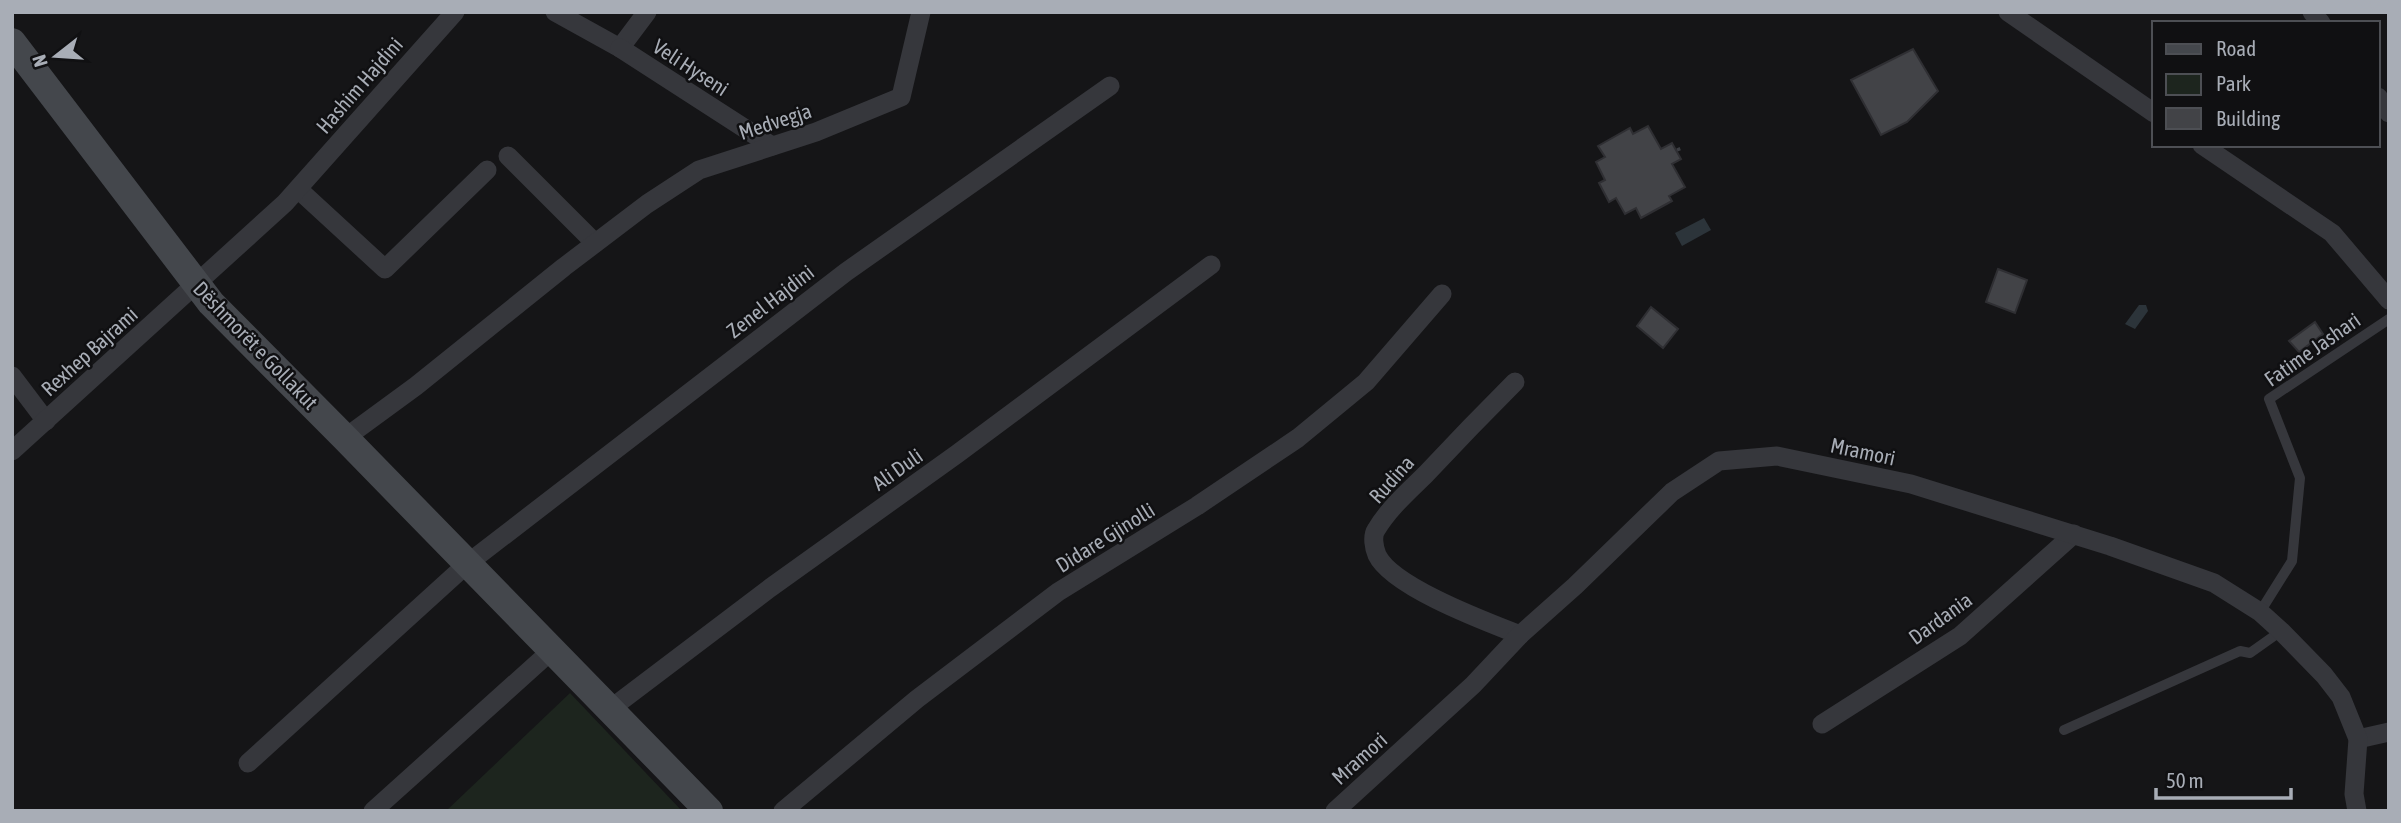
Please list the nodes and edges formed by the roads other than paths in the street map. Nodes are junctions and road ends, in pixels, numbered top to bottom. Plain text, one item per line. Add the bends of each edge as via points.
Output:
1 (455, 12) edge
2 (555, 12) edge
3 (648, 12) edge
4 (921, 12) edge
5 (2008, 12) edge
6 (12, 43) edge
7 (620, 48) junction
8 (1110, 86) dead end
9 (2152, 112) edge
10 (772, 146) junction
11 (2205, 147) edge
12 (508, 156) dead end
13 (487, 170) dead end
14 (298, 188) junction
15 (595, 243) junction
16 (1211, 265) dead end
17 (197, 285) junction
18 (1442, 294) dead end
19 (2389, 300) edge
20 (2389, 319) edge
21 (12, 376) edge
22 (1515, 382) dead end
23 (46, 421) junction
24 (345, 438) junction
25 (12, 451) edge
26 (2074, 534) junction
27 (467, 564) junction
28 (2260, 612) junction
29 (2281, 631) junction
30 (1520, 635) junction
31 (551, 651) junction
32 (609, 710) junction
33 (1822, 723) dead end
34 (2064, 730) dead end
35 (2389, 733) edge
36 (2358, 738) junction
37 (248, 762) dead end
38 (373, 811) edge
39 (709, 811) edge
40 (783, 811) edge
41 (1335, 811) edge
42 (2357, 811) edge

1 - 14 street, Hashim Hajdini
2 - 7 street, Veli Hyseni
3 - 7 street, Veli Hyseni
4 - 10 street, Medvegja via 901,97
5 - 9 street
6 - 17 street, Dëshmorët e Gollakut
7 - 10 street, Veli Hyseni
8 - 27 street, Zenel Hajdini via 846,272
10 - 15 street, Medvegja via 699,170
11 - 19 street via 2332,233
12 - 15 street
13 - 14 street via 385,269
14 - 17 street, Hashim Hajdini
15 - 24 street, Medvegja
16 - 32 street, Ali Duli
17 - 23 street, Rexhep Bajrami
17 - 24 street, Dëshmorët e Gollakut
18 - 40 street, Didare Gjinolli via 1366,382 1298,438 1058,592 917,699
20 - 28 lane, Fatime Jashari via 2269,398 2300,478 2292,561
21 - 23 street
22 - 30 street, Rudina via 1393,507 1374,532 1374,544 1377,556 1391,572 1413,586
23 - 25 street, Rexhep Bajrami
24 - 27 street, Dëshmorët e Gollakut
26 - 28 street, Mramori via 2214,583
26 - 30 street, Mramori via 1911,484 1777,456 1719,461 1672,492
26 - 33 street, Dardania via 1960,636
27 - 31 street, Dëshmorët e Gollakut
27 - 37 street
28 - 29 street, Mramori
29 - 34 lane via 2250,653 2240,650
29 - 36 street, Mramori via 2341,697
30 - 41 street, Mramori via 1473,685
31 - 32 street, Dëshmorët e Gollakut
31 - 38 street
32 - 39 street, Dëshmorët e Gollakut
35 - 36 street
36 - 42 street, Mramori

